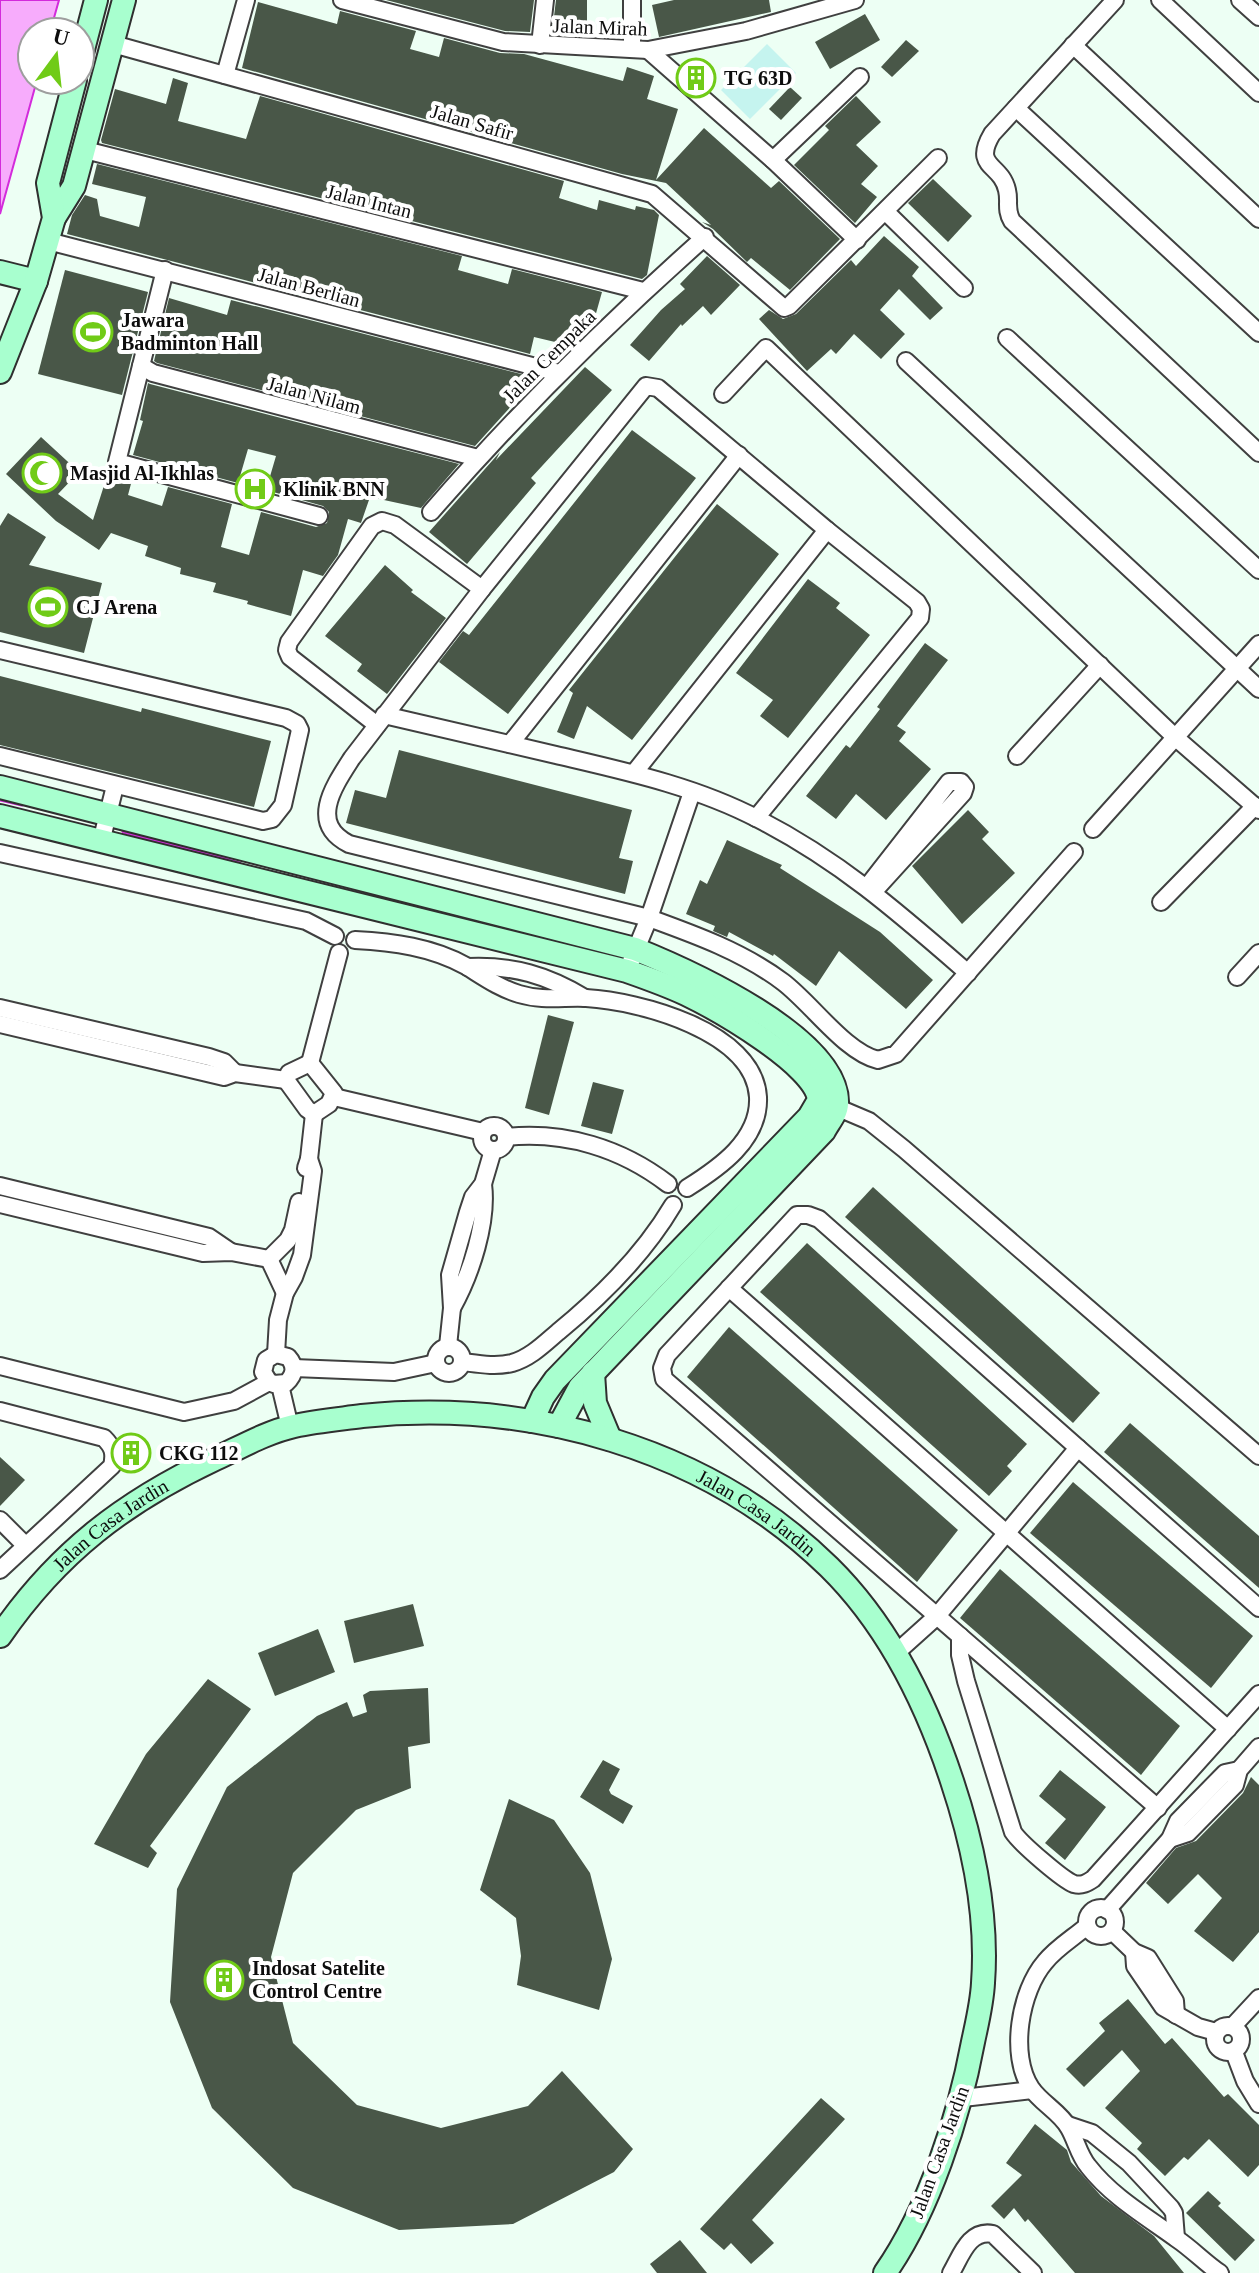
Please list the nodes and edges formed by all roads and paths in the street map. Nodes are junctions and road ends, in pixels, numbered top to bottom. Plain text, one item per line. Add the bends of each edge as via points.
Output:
1 (124, 0) edge
2 (246, 0) edge
3 (342, 0) edge
4 (545, 0) edge
5 (632, 0) edge
6 (855, 0) edge
7 (1115, 0) edge
8 (1160, 0) edge
9 (1240, 0) edge
10 (1259, 17) edge
11 (113, 44) junction
12 (540, 45) junction
13 (1073, 45) junction
14 (640, 49) junction
15 (225, 75) junction
16 (860, 77) dead end
17 (1259, 93) edge
18 (71, 96) edge
19 (1016, 108) junction
20 (85, 150) junction
21 (938, 158) dead end
22 (773, 160) junction
23 (886, 212) junction
24 (54, 218) junction
25 (1259, 219) edge
26 (705, 237) junction
27 (857, 240) junction
28 (48, 241) junction
29 (165, 270) junction
30 (0, 272) edge
31 (30, 280) junction
32 (964, 288) dead end
33 (643, 291) junction
34 (1259, 333) edge
35 (1007, 338) dead end
36 (906, 361) dead end
37 (141, 366) junction
38 (0, 372) edge
39 (559, 373) junction
40 (723, 394) dead end
41 (1259, 453) edge
42 (739, 455) junction
43 (478, 458) junction
44 (431, 512) dead end
45 (319, 516) dead end
46 (827, 530) junction
47 (1259, 570) edge
48 (482, 589) junction
49 (1259, 644) edge
50 (0, 650) edge
51 (1100, 665) junction
52 (1237, 669) junction
53 (1259, 689) edge
54 (381, 720) junction
55 (1176, 738) junction
56 (510, 744) junction
57 (0, 756) edge
58 (1017, 756) dead end
59 (634, 773) junction
60 (115, 786) junction
61 (0, 787) edge
62 (692, 792) junction
63 (1257, 808) edge
64 (109, 815) junction
65 (0, 816) edge
66 (756, 818) junction
67 (1093, 829) dead end
68 (101, 842) junction
69 (1074, 852) dead end
70 (0, 853) edge
71 (871, 889) junction
72 (1161, 902) dead end
73 (649, 918) junction
74 (337, 945) junction
75 (635, 949) junction
76 (1259, 953) edge
77 (468, 967) junction
78 (627, 971) junction
79 (968, 973) junction
80 (1237, 977) dead end
81 (585, 998) junction
82 (0, 1008) edge
83 (0, 1024) edge
84 (310, 1063) junction
85 (235, 1073) junction
86 (286, 1080) junction
87 (334, 1097) junction
88 (828, 1104) junction
89 (314, 1114) junction
90 (483, 1132) junction
91 (506, 1137) junction
92 (493, 1150) junction
93 (309, 1159) junction
94 (668, 1184) junction
95 (0, 1186) edge
96 (687, 1188) junction
97 (0, 1204) edge
98 (673, 1205) junction
99 (231, 1252) junction
100 (269, 1259) junction
101 (729, 1288) junction
102 (285, 1293) junction
103 (448, 1346) junction
104 (276, 1354) junction
105 (463, 1362) junction
106 (436, 1363) junction
107 (0, 1366) edge
108 (294, 1368) junction
109 (593, 1373) junction
110 (275, 1383) junction
111 (0, 1411) edge
112 (532, 1421) junction
113 (559, 1426) junction
114 (290, 1427) junction
115 (610, 1439) junction
116 (1078, 1448) junction
117 (1259, 1456) edge
118 (0, 1520) edge
119 (1007, 1532) junction
120 (25, 1545) junction
121 (0, 1570) edge
122 (1259, 1608) edge
123 (936, 1617) junction
124 (0, 1636) edge
125 (960, 1636) junction
126 (897, 1652) junction
127 (1259, 1694) edge
128 (1228, 1729) junction
129 (1259, 1747) edge
130 (1158, 1808) junction
131 (1107, 1910) junction
132 (1087, 1926) junction
133 (1112, 1931) junction
134 (1259, 1998) edge
135 (1233, 2026) junction
136 (1216, 2032) junction
137 (1234, 2052) junction
138 (1032, 2090) junction
139 (963, 2098) junction
140 (1259, 2104) edge
141 (1068, 2125) junction
142 (1176, 2238) junction
143 (885, 2273) edge
144 (951, 2273) edge
145 (1033, 2273) edge
146 (1220, 2273) edge

1 - 11 street
2 - 15 street
3 - 12 street, Jalan Mirah via 503,42
4 - 12 street
5 - 14 street
6 - 14 street, Jalan Mirah via 746,31
7 - 13 street
8 - 17 street
9 - 10 street
11 - 15 street, Jalan Safir
11 - 20 street
12 - 14 street, Jalan Mirah
13 - 19 street
13 - 25 street
14 - 22 street
15 - 26 street, Jalan Safir via 652,194
16 - 22 street
18 - 24 street via 48,183
19 - 34 street
19 - 41 street via 984,147 984,158 1007,187 1012,221
20 - 24 street via 74,186
20 - 33 street, Jalan Intan
21 - 23 street
22 - 27 street
23 - 27 street
23 - 32 street
24 - 28 street
26 - 27 street, Jalan Safir via 784,308
26 - 33 street, Jalan Cempaka
28 - 29 street, Jalan Berlian
28 - 31 street
29 - 37 street
29 - 39 street, Jalan Berlian
30 - 31 street
31 - 38 street
33 - 39 street, Jalan Cempaka
35 - 47 street
36 - 52 street
37 - 43 street, Jalan Nilam
37 - 45 street via 117,461
39 - 43 street, Jalan Cempaka
40 - 51 street via 766,348
42 - 46 street
42 - 48 street via 658,388 646,386
42 - 56 street
43 - 44 street, Jalan Cempaka
46 - 59 street
46 - 66 street via 917,602 921,614
48 - 54 street
48 - 54 street via 395,525 382,521 372,526 287,650
49 - 52 street
50 - 60 street via 286,718 300,730 283,805 272,819 253,821
51 - 55 street
51 - 58 street
52 - 53 street
52 - 55 street
54 - 56 street
54 - 73 street via 331,795 327,820 337,838
55 - 63 street
55 - 67 street
56 - 59 street
57 - 60 street
59 - 62 street
60 - 64 street
61 - 64 street
62 - 66 street
62 - 73 street
63 - 72 street
64 - 68 street
64 - 75 street
65 - 68 street
66 - 71 street
68 - 78 street
69 - 79 street
70 - 74 street via 306,921
71 - 71 street via 949,782 961,782 963,793
71 - 79 street
73 - 75 street
73 - 79 street via 715,943 763,969 856,1051 878,1060 896,1054
74 - 77 street via 346,932 355,940 416,947
74 - 84 street
75 - 78 street
75 - 88 street via 692,972 775,1022 830,1076 836,1090
76 - 80 street
77 - 81 street via 526,971
77 - 81 street via 521,995
78 - 88 street via 728,1016 811,1081
81 - 96 street via 684,1022 726,1045 749,1067 758,1094 752,1124 730,1158
82 - 85 street via 209,1057
83 - 85 street via 224,1077
84 - 86 street
84 - 87 street
85 - 86 street
86 - 89 street
87 - 89 street
87 - 90 street
88 - 109 street via 824,1131
88 - 112 street via 809,1117 555,1380
88 - 117 street via 869,1121 904,1149
89 - 93 street
90 - 91 street via 496,1125
90 - 92 street via 482,1141
91 - 92 street
91 - 94 street via 547,1135 606,1148
92 - 103 street via 483,1184 483,1216 467,1278 452,1308
93 - 100 street via 293,1230
93 - 102 street via 313,1171 304,1243
94 - 96 street via 678,1181
94 - 98 street via 663,1193
95 - 99 street via 209,1237
96 - 98 street via 687,1199
97 - 99 street via 203,1253
98 - 105 street via 611,1283 526,1358 497,1365
99 - 100 street
100 - 102 street
101 - 116 street via 797,1215 819,1219
101 - 119 street
101 - 123 street via 667,1355 664,1379
102 - 104 street
103 - 105 street via 461,1352
103 - 106 street via 440,1350
104 - 108 street via 288,1357
104 - 110 street via 263,1366 265,1377
105 - 106 street via 453,1373
106 - 108 street via 394,1372
107 - 110 street via 184,1412 234,1401
108 - 110 street via 291,1379
109 - 113 street
109 - 115 street via 595,1403
110 - 114 street
111 - 120 street via 104,1438 115,1456 112,1466
112 - 113 street, Jalan Casa Jardin
112 - 114 street, Jalan Casa Jardin via 417,1412
113 - 115 street, Jalan Casa Jardin
114 - 124 street, Jalan Casa Jardin via 154,1490 104,1523 26,1598
115 - 126 street, Jalan Casa Jardin via 708,1480 795,1538 830,1569
116 - 119 street
116 - 122 street
118 - 120 street
119 - 123 street
119 - 128 street
120 - 121 street
123 - 125 street
123 - 126 street
125 - 130 street
125 - 130 street via 977,1720 1019,1841 1072,1883 1083,1885
126 - 139 street, Jalan Casa Jardin via 939,1743 962,1810 977,1886 983,1986
127 - 128 street
128 - 130 street
129 - 131 street via 1239,1770 1235,1785 1188,1833 1170,1839
131 - 132 street via 1091,1911
131 - 133 street via 1115,1919
132 - 133 street via 1098,1936
132 - 138 street via 1047,1959 1025,2003 1020,2054
133 - 136 street via 1134,1952 1135,1966 1163,2007
134 - 135 street
135 - 136 street
135 - 137 street via 1241,2033 1242,2044
136 - 137 street via 1218,2048
137 - 140 street
138 - 139 street
138 - 141 street
139 - 143 street, Jalan Casa Jardin via 915,2221
141 - 142 street via 1087,2165
141 - 142 street via 1092,2133 1129,2163 1171,2208
142 - 146 street
144 - 145 street via 971,2239 986,2232

